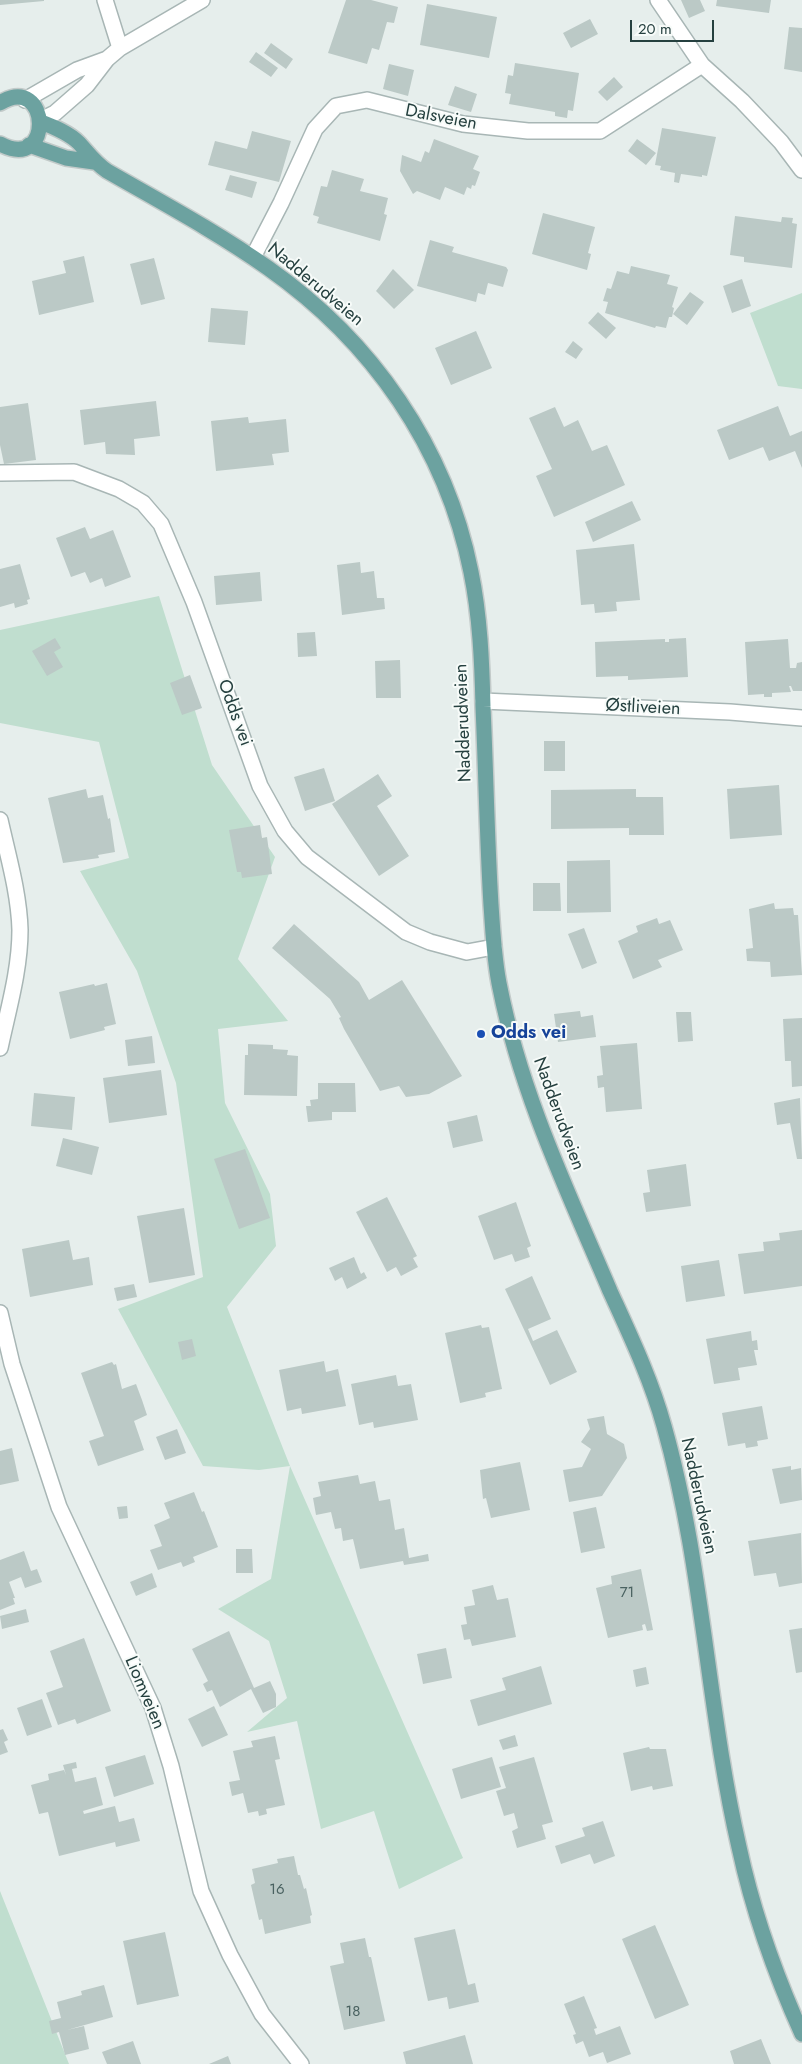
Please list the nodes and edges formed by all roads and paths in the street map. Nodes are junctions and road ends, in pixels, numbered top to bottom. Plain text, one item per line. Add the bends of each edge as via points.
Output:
1 (105, 0) edge
2 (202, 0) edge
3 (658, 0) edge
4 (120, 48) junction
5 (107, 59) junction
6 (702, 65) junction
7 (25, 100) junction
8 (1, 101) edge
9 (41, 121) junction
10 (29, 145) junction
11 (2, 148) edge
12 (94, 162) junction
13 (802, 170) edge
14 (253, 257) junction
15 (0, 472) edge
16 (483, 701) junction
17 (802, 718) edge
18 (0, 820) edge
19 (494, 947) junction
20 (0, 1048) edge
21 (0, 1313) edge
22 (802, 2034) edge
23 (301, 2064) edge

1 - 4 street
2 - 4 street
3 - 6 street
4 - 5 street
5 - 7 street via 77,70
5 - 9 street via 87,85
6 - 13 street via 742,101
6 - 14 street, Dalsveien via 600,131 528,131 463,124 367,100 336,106 315,129
7 - 8 main road
7 - 9 main road via 35,108
9 - 10 main road via 40,131
9 - 12 main road, Nadderudveien via 78,142
10 - 11 main road
10 - 12 main road, Nadderudveien via 66,158
12 - 14 main road, Nadderudveien
14 - 16 main road, Nadderudveien via 338,325 372,361 409,413 431,454 449,494 472,578
15 - 19 street, Odds vei via 74,472 119,488 143,503 161,524 194,602 260,786 285,831 308,857 406,932 467,952
16 - 17 street, Østliveien
16 - 19 main road, Nadderudveien
18 - 20 street via 16,894 20,931 16,972
19 - 22 main road, Nadderudveien via 512,1042 530,1097 550,1152 648,1375 664,1425 685,1519 738,1844 768,1951
21 - 23 street, Liomveien via 12,1364 59,1507 154,1708 201,1891 262,2014

